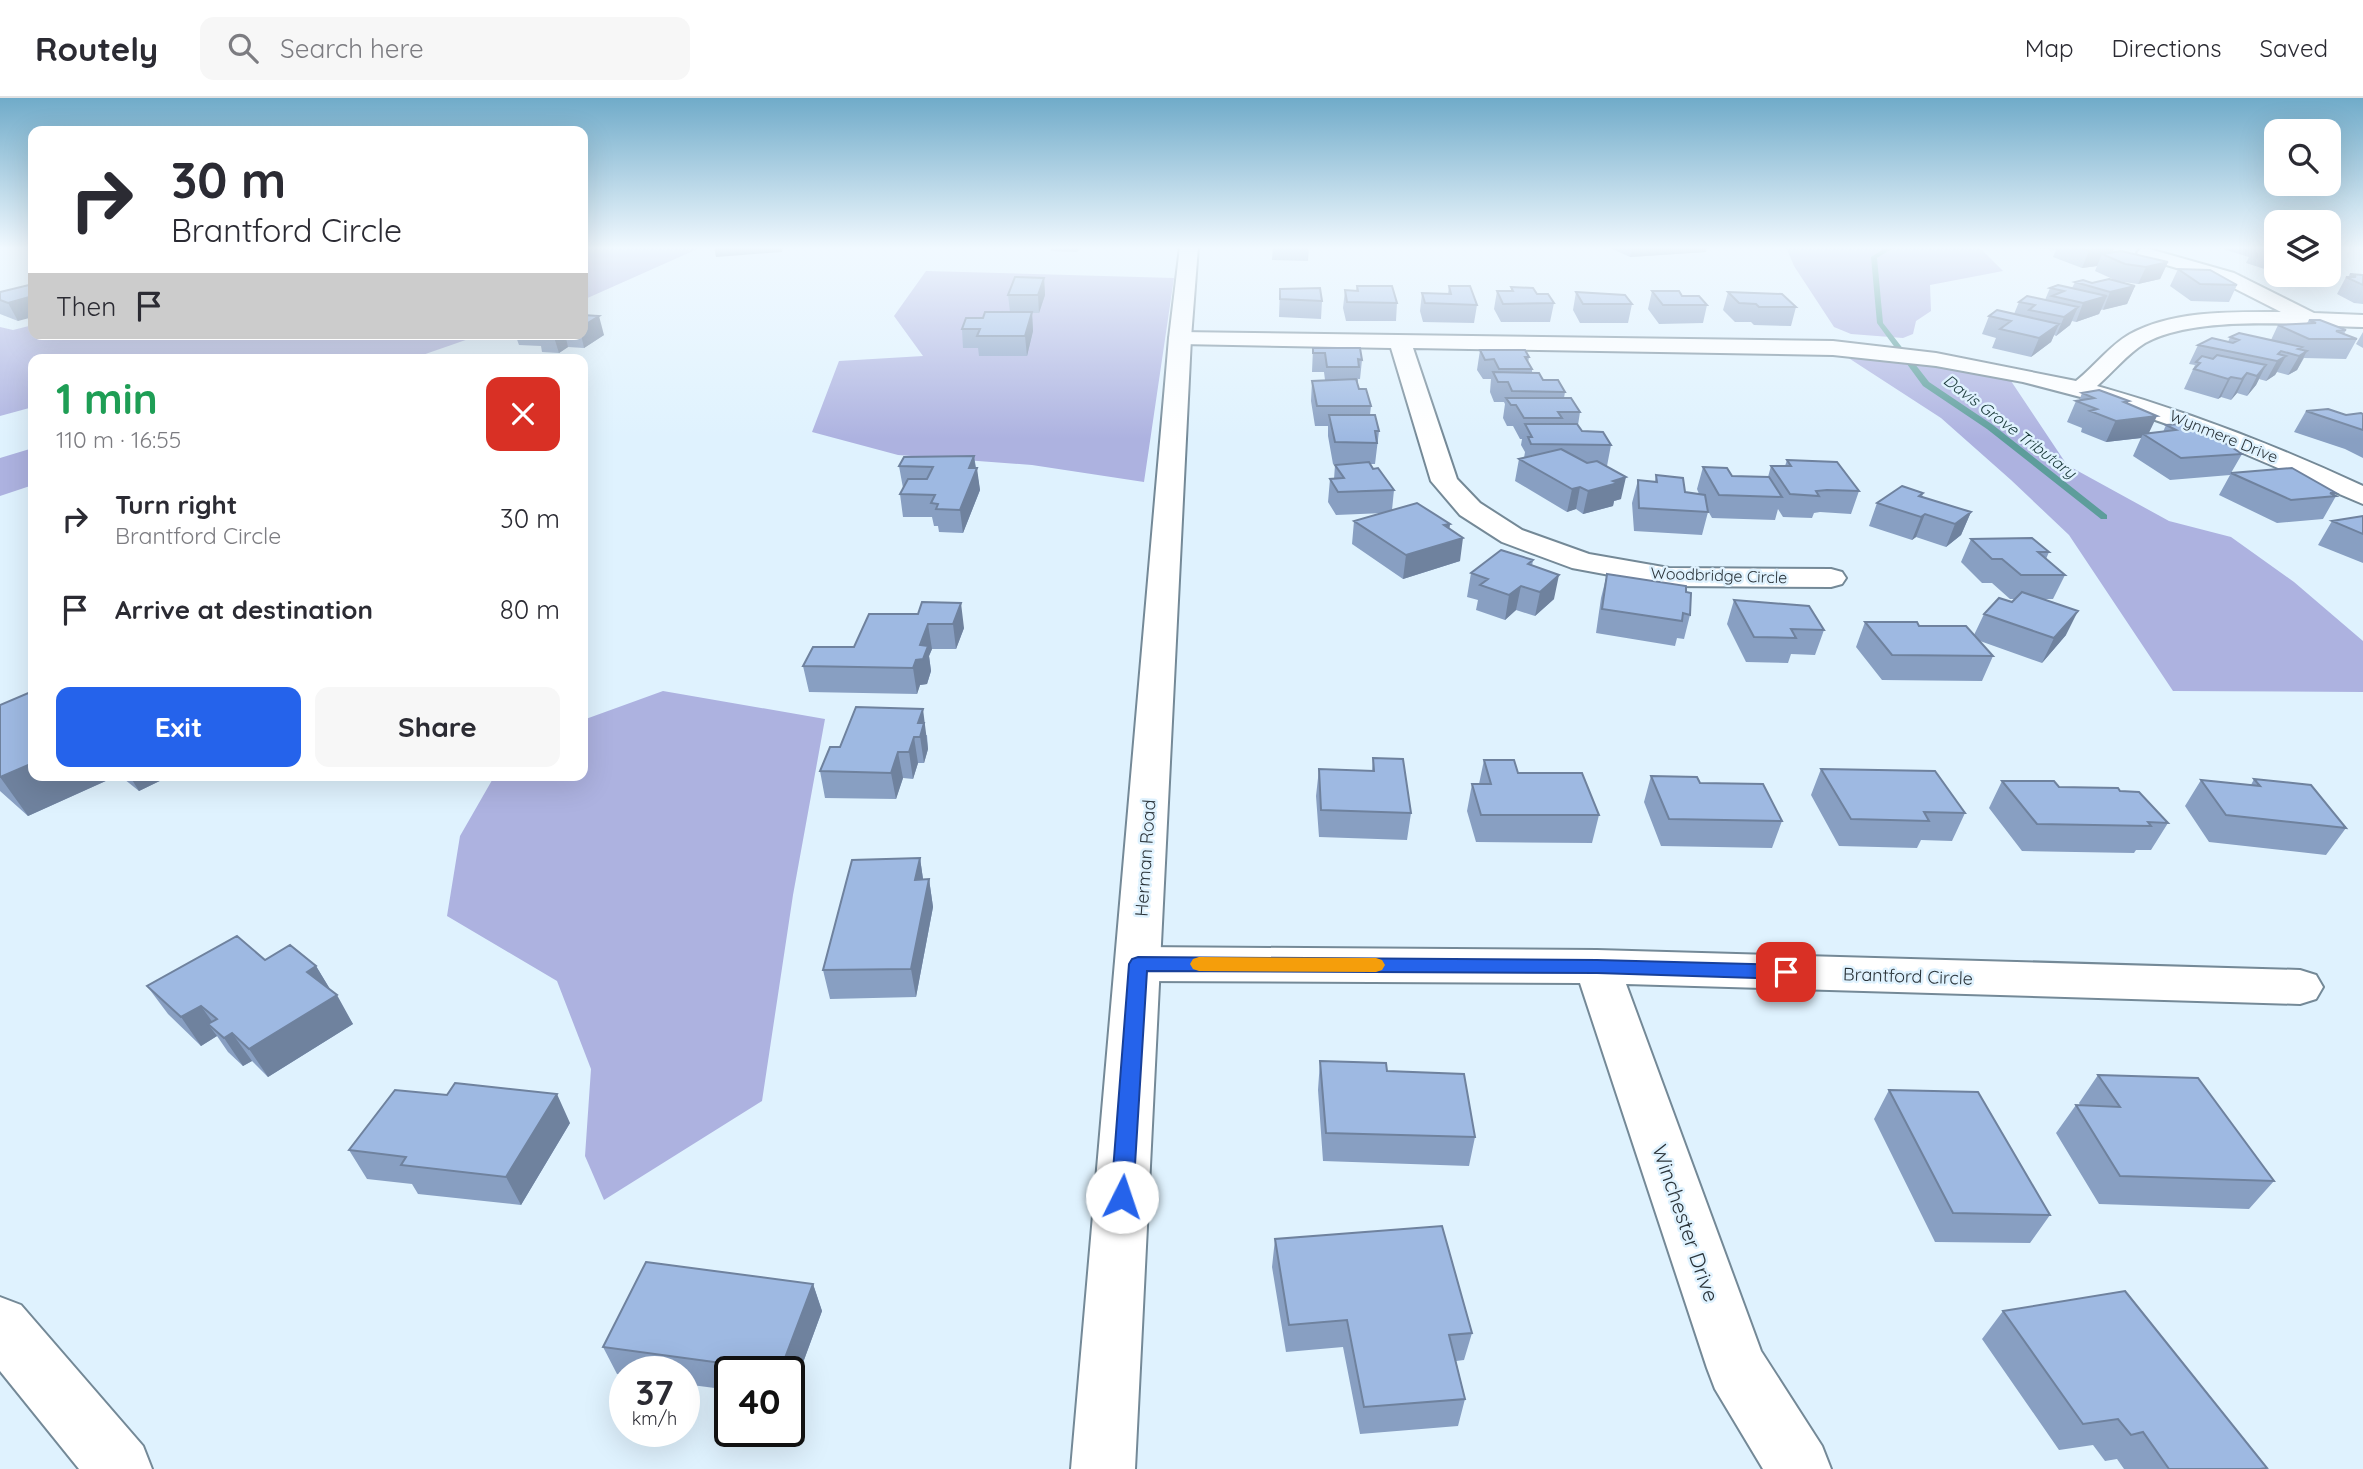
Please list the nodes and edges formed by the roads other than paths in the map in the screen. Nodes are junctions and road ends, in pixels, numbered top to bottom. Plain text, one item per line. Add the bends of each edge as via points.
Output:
1 (1183, 311) edge
2 (2294, 311) edge
3 (2311, 320) junction
4 (2363, 321) edge
5 (1180, 338) junction
6 (1400, 342) junction
7 (2082, 387) junction
8 (2363, 496) edge
9 (1831, 578) dead end
10 (1138, 964) junction
11 (1597, 967) junction
12 (2300, 987) dead end
13 (0, 1325) edge
14 (120, 1469) edge
15 (1103, 1469) edge
16 (1799, 1469) edge

1 - 5 street, Herman Road
2 - 3 street
3 - 4 street
3 - 7 street via 2218,320 2161,330 2137,339
5 - 6 street, Wynmere Drive
5 - 10 street, Herman Road
6 - 7 street, Wynmere Drive via 1833,348 1914,355
6 - 9 street, Woodbridge Circle via 1444,481 1470,509 1512,536 1583,562 1669,576
7 - 8 street, Wynmere Drive via 2252,445
10 - 11 street, Brantford Circle
10 - 15 street, Herman Road
11 - 12 street, Brantford Circle
11 - 16 street, Winchester Drive via 1737,1368
13 - 14 street

